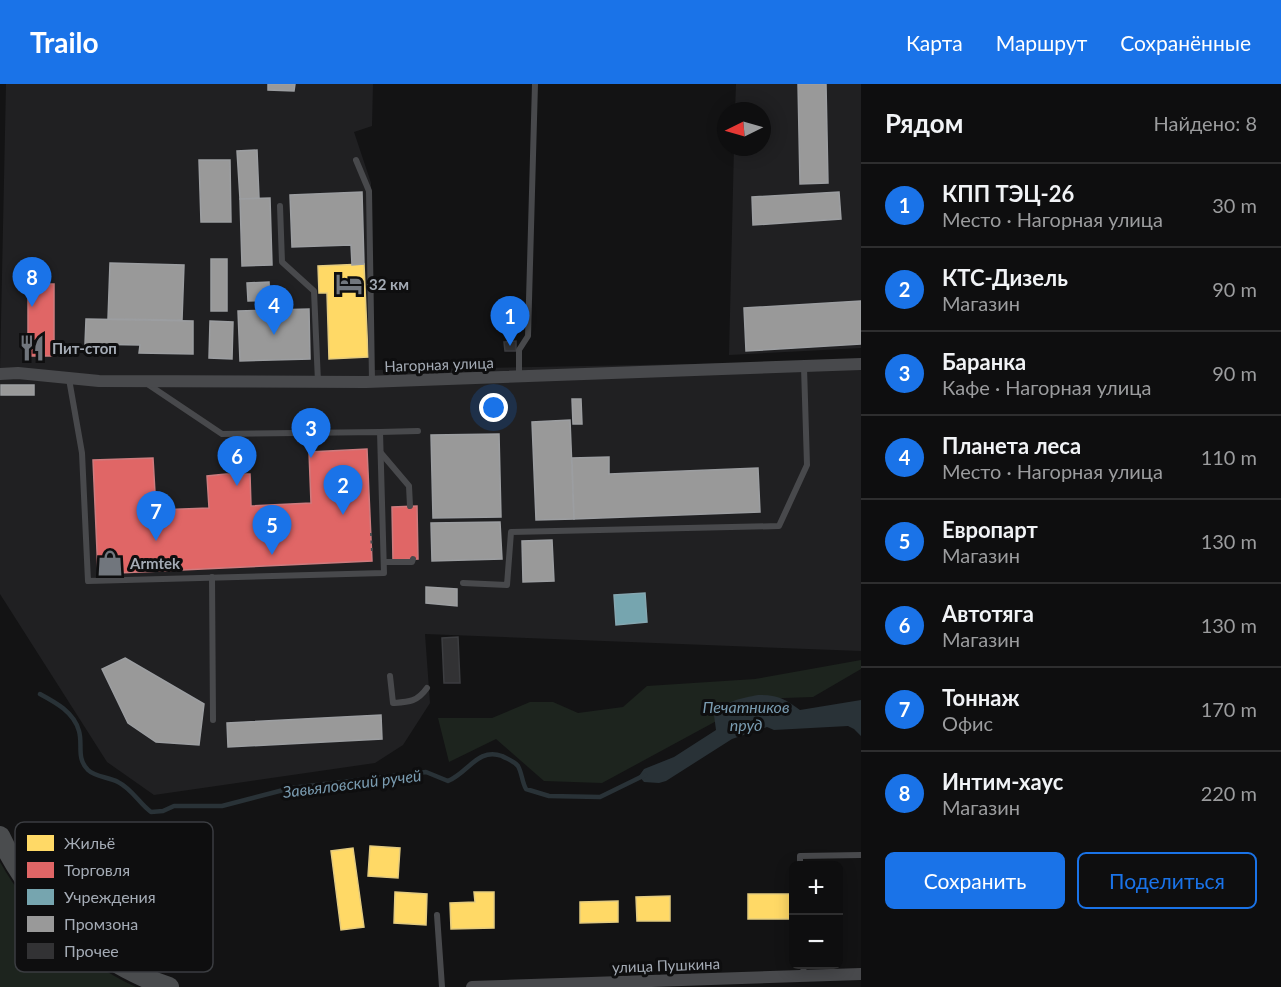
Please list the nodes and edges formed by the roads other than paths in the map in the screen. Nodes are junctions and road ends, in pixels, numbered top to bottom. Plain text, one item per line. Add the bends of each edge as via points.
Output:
1 (535, 84) edge
2 (356, 160) dead end
3 (280, 206) dead end
4 (861, 364) edge
5 (0, 366) edge
6 (804, 367) junction
7 (18, 373) junction
8 (0, 374) edge
9 (519, 377) junction
10 (69, 379) junction
11 (372, 381) junction
12 (146, 382) junction
13 (318, 382) junction
14 (418, 431) dead end
15 (380, 432) junction
16 (381, 453) junction
17 (410, 506) dead end
18 (383, 528) junction
19 (392, 528) dead end
20 (383, 542) junction
21 (392, 542) dead end
22 (412, 559) dead end
23 (384, 562) junction
24 (212, 577) junction
25 (463, 583) dead end
26 (390, 676) dead end
27 (427, 688) dead end
28 (213, 720) dead end
29 (0, 836) edge
30 (861, 855) edge
31 (15, 860) edge
32 (800, 861) edge
33 (437, 915) dead end
34 (804, 970) edge
35 (136, 972) edge
36 (861, 974) edge
37 (169, 987) edge
38 (442, 987) edge
39 (472, 987) edge

1 - 9 lane via 528,336 519,350
2 - 11 lane via 369,191
3 - 13 lane via 282,262 314,291
4 - 6 street, Нагорная улица
5 - 7 street, Нагорная улица
6 - 9 street, Нагорная улица
6 - 25 lane via 807,465 779,526 511,532 507,585
7 - 8 street, Нагорная улица
7 - 10 street, Нагорная улица
9 - 11 street, Нагорная улица
10 - 12 street, Нагорная улица
10 - 24 lane via 82,453 88,581
11 - 13 street, Нагорная улица
12 - 13 street, Нагорная улица
12 - 15 lane via 222,434
14 - 15 lane
15 - 16 lane
16 - 17 lane via 409,486
16 - 18 lane
18 - 19 lane
18 - 20 lane
20 - 21 lane
20 - 23 lane
22 - 23 lane
23 - 24 lane via 384,573
24 - 28 lane
26 - 27 lane via 393,704 414,702
29 - 31 main road
30 - 32 lane via 800,856
33 - 38 lane
34 - 36 street, улица Пушкина
34 - 39 street, улица Пушкина
35 - 37 main road

